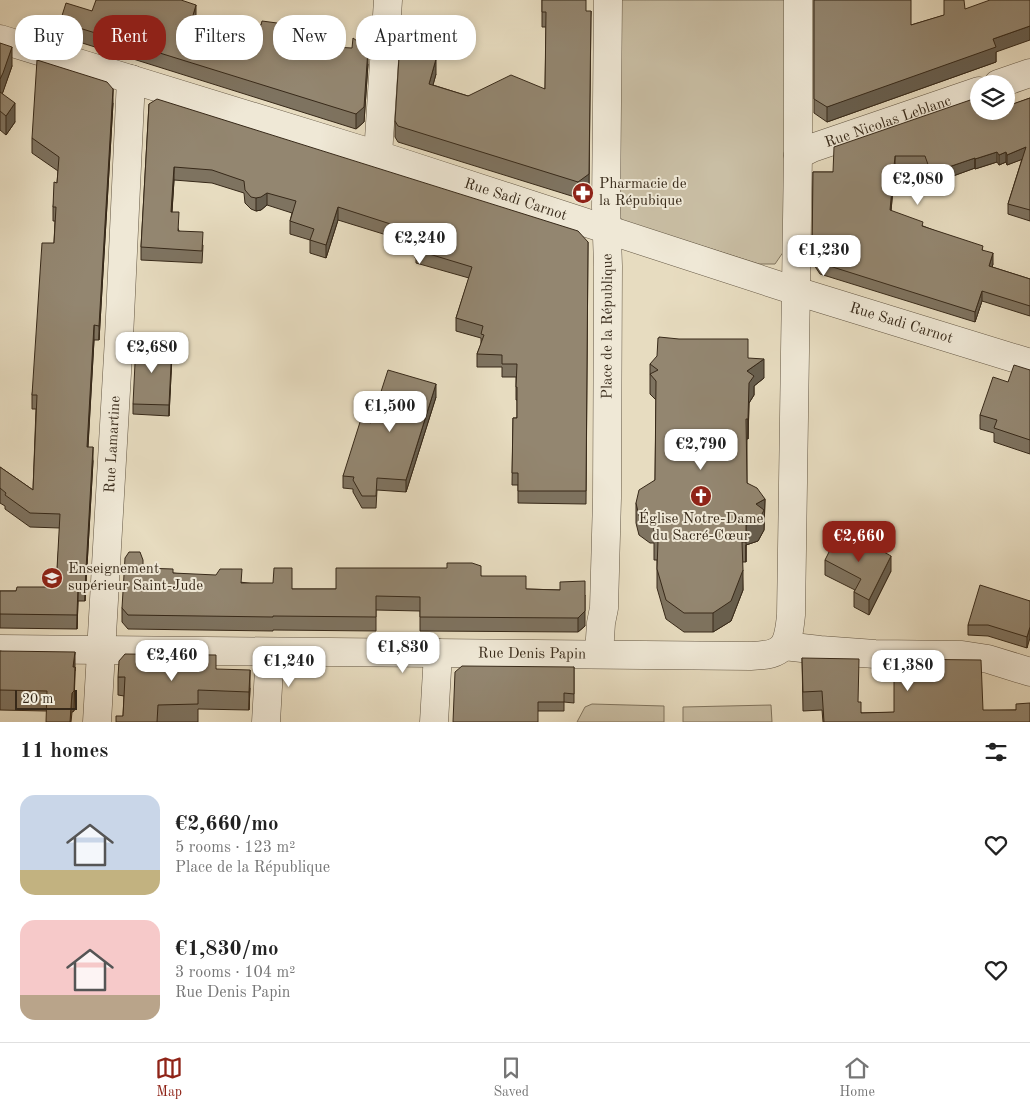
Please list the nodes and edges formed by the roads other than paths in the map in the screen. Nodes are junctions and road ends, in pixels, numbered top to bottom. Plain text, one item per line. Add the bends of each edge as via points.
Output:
1 (388, 0) edge
2 (608, 0) edge
3 (798, 0) edge
4 (0, 39) edge
5 (1030, 73) edge
6 (1015, 78) edge
7 (131, 79) junction
8 (970, 94) edge
9 (378, 155) junction
10 (798, 155) junction
11 (606, 228) junction
12 (796, 291) junction
13 (1030, 363) edge
14 (784, 646) junction
15 (0, 649) edge
16 (101, 650) junction
17 (270, 652) junction
18 (438, 653) junction
19 (599, 654) junction
20 (1030, 672) edge
21 (97, 722) edge
22 (266, 722) edge
23 (434, 722) edge

1 - 9 street
2 - 11 street, Place de la République
3 - 10 street
4 - 7 street, Rue Sadi Carnot
5 - 6 street
7 - 9 street, Rue Sadi Carnot
7 - 16 street, Rue Lamartine
8 - 10 street, Rue Nicolas Leblanc
9 - 11 street, Rue Sadi Carnot
10 - 12 street
11 - 12 street, Rue Sadi Carnot
11 - 19 street, Place de la République via 607,498 604,608
12 - 13 street, Rue Sadi Carnot
12 - 14 street via 791,615
14 - 19 street, Rue Denis Papin via 780,651 764,656
14 - 20 street via 875,654 962,654
15 - 16 street, Rue Denis Papin
16 - 17 street, Rue Denis Papin
16 - 21 street, Rue Lamartine
17 - 18 street, Rue Denis Papin
17 - 22 street
18 - 19 street, Rue Denis Papin
18 - 23 street

